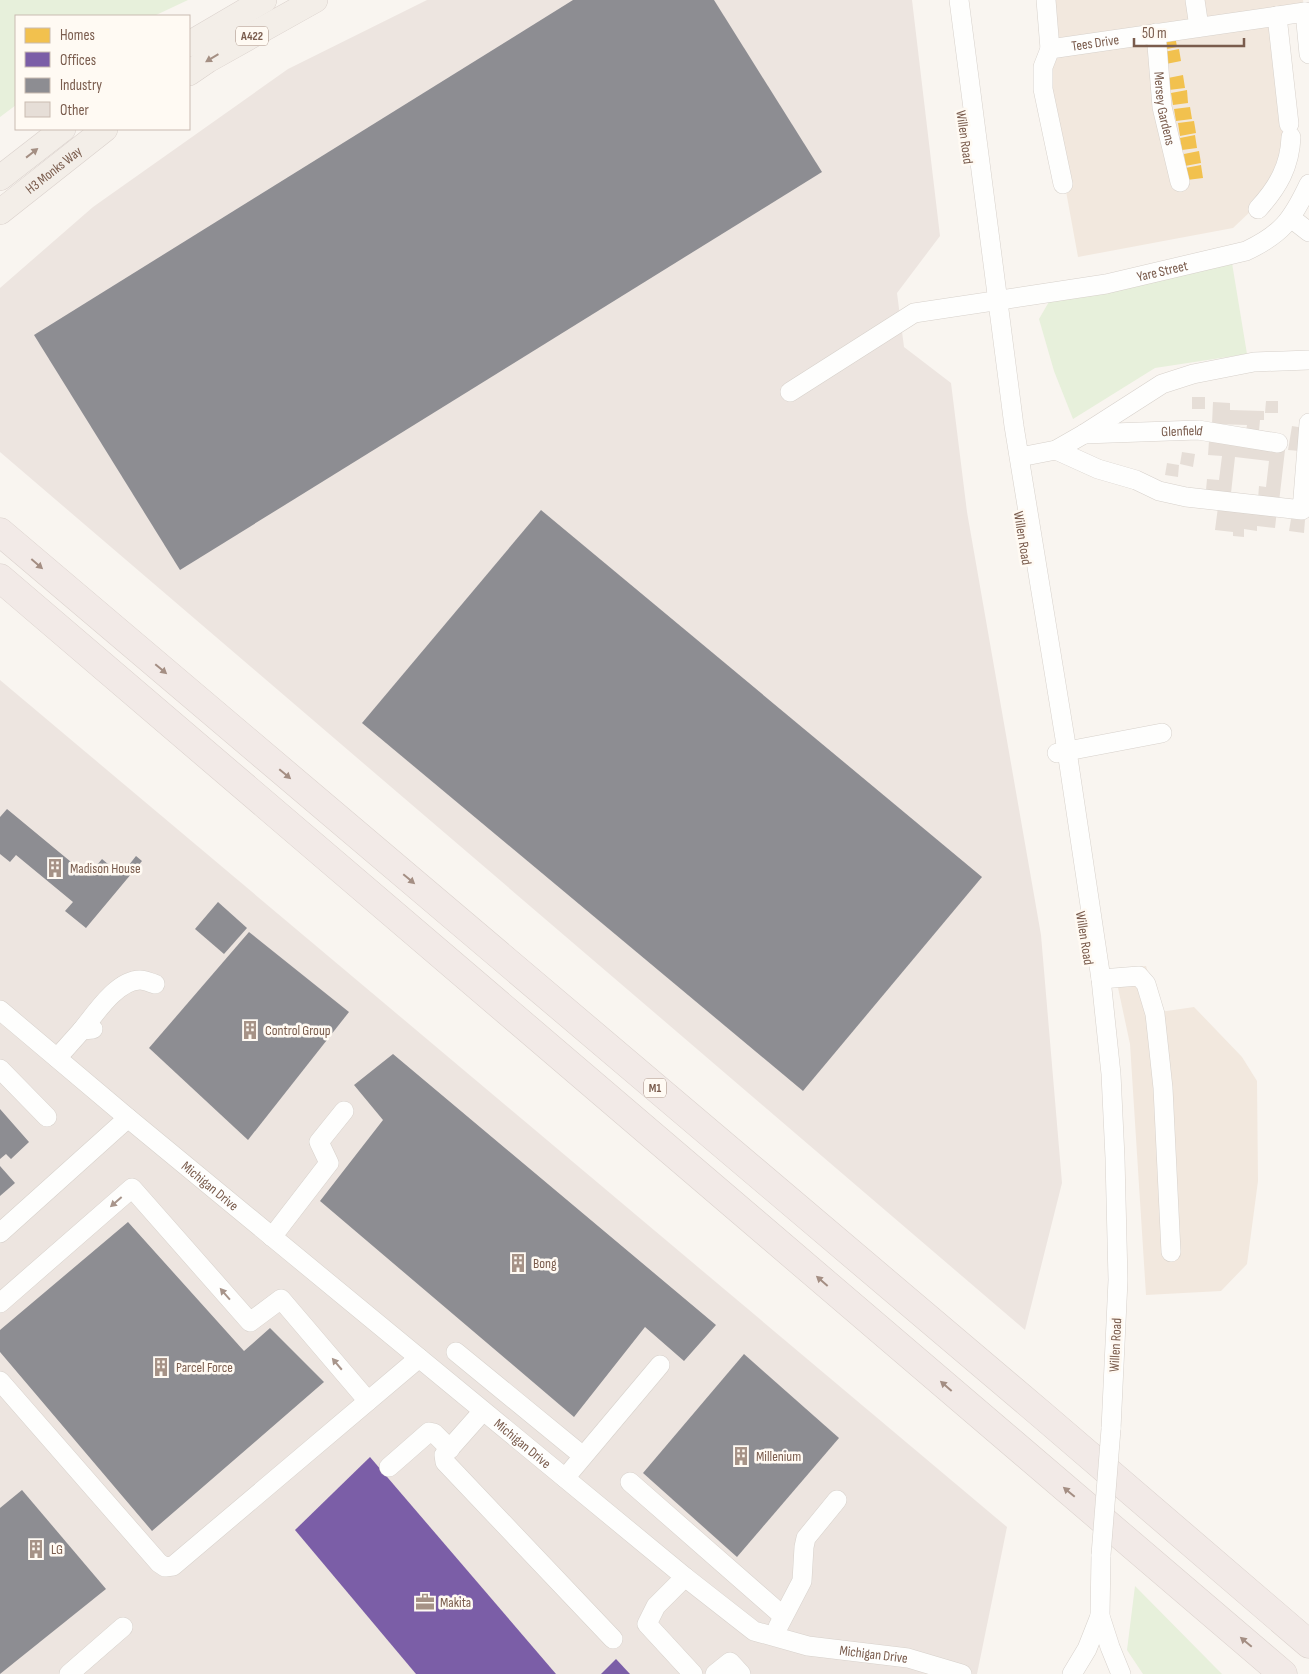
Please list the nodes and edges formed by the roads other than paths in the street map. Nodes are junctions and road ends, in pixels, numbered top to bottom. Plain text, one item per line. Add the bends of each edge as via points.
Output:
1 (264, 0) edge
2 (315, 0) edge
3 (946, 0) edge
4 (958, 0) edge
5 (1046, 0) edge
6 (1195, 0) edge
7 (1307, 8) edge
8 (1278, 16) junction
9 (1199, 27) junction
10 (1156, 34) junction
11 (190, 43) edge
12 (1050, 49) junction
13 (1309, 54) edge
14 (190, 72) edge
15 (62, 130) edge
16 (104, 130) edge
17 (0, 178) edge
18 (1180, 182) dead end
19 (1278, 182) junction
20 (1063, 184) dead end
21 (1306, 190) edge
22 (1258, 209) dead end
23 (0, 212) edge
24 (1291, 218) junction
25 (1309, 232) edge
26 (993, 302) junction
27 (1309, 360) edge
28 (790, 392) dead end
29 (1309, 423) edge
30 (1084, 434) junction
31 (1278, 443) dead end
32 (1056, 450) junction
33 (1020, 457) junction
34 (0, 532) edge
35 (0, 578) edge
36 (1162, 733) dead end
37 (1062, 752) junction
38 (1100, 979) junction
39 (155, 984) dead end
40 (0, 1010) edge
41 (57, 1058) junction
42 (0, 1069) edge
43 (1111, 1074) junction
44 (344, 1111) dead end
45 (47, 1117) dead end
46 (128, 1118) junction
47 (0, 1233) edge
48 (272, 1237) junction
49 (1171, 1252) dead end
50 (0, 1302) edge
51 (456, 1352) dead end
52 (419, 1358) junction
53 (660, 1365) dead end
54 (0, 1381) edge
55 (368, 1401) junction
56 (483, 1411) junction
57 (450, 1449) junction
58 (583, 1456) junction
59 (389, 1467) dead end
60 (565, 1478) junction
61 (630, 1482) dead end
62 (837, 1500) dead end
63 (685, 1577) junction
64 (783, 1616) junction
65 (1100, 1616) junction
66 (123, 1627) dead end
67 (774, 1637) junction
68 (613, 1639) dead end
69 (1309, 1644) edge
70 (69, 1674) edge
71 (693, 1674) edge
72 (715, 1674) edge
73 (741, 1674) edge
74 (962, 1674) edge
75 (1072, 1674) edge
76 (1121, 1674) edge
77 (1283, 1674) edge

1 - 11 main road, A422
2 -> 14 main road, A422
3 - 26 street, Willen Road
4 - 26 street, Willen Road
5 - 12 street
6 - 9 street
7 - 8 street, Tees Drive
7 - 13 street
8 - 9 street, Tees Drive
8 - 19 street via 1290,130 1290,153
9 - 10 street, Tees Drive
10 - 12 street, Tees Drive
10 - 18 street, Mersey Gardens via 1162,108
12 - 20 street via 1043,67 1043,89
17 -> 15 main road, H3 Monks Way
16 - 23 main road, H3 Monks Way
19 - 21 street, Yare Street
19 - 22 street
21 - 24 street, Yare Street
24 - 25 street
24 - 26 street, Yare Street via 1266,242 1246,251 1106,284
26 - 28 street, Yare Street via 914,313
26 - 33 street, Willen Road
26 - 37 street, Willen Road
27 - 30 street via 1235,365 1162,384
29 - 32 street via 1302,510 1159,491
30 - 31 street, Glenfield via 1198,430
30 - 32 street
32 - 33 street
33 - 37 street, Willen Road
34 -> 69 highway, M1
77 -> 35 highway
36 - 37 street
37 - 38 street, Willen Road
37 - 43 street, Willen Road via 1092,982
38 - 43 street, Willen Road
38 - 49 street via 1139,976 1146,984 1155,1014 1163,1088
39 - 41 street via 140,980 127,983 111,995 89,1030
40 - 41 street, Michigan Drive
41 - 46 street, Michigan Drive
42 - 45 street
43 - 65 street, Willen Road, bridge via 1118,1280
44 - 48 street via 319,1142 329,1163
46 - 47 street
46 - 48 street, Michigan Drive
48 - 52 street, Michigan Drive
55 -> 50 street via 281,1299 250,1322 132,1188
51 - 58 street
52 - 55 street
52 - 56 street, Michigan Drive
53 - 58 street
54 - 55 street via 165,1567 173,1566
56 - 57 street
56 - 60 street, Michigan Drive
57 - 59 street via 429,1432
57 - 68 street via 444,1455 445,1462
58 - 60 street
60 - 63 street, Michigan Drive
61 - 64 street
62 - 64 street via 806,1538 802,1581
63 - 67 street, Michigan Drive via 754,1631
63 - 71 street via 656,1606 647,1624
64 - 67 street
65 - 75 street, Willen Road
65 - 76 street, Willen Road
66 - 70 street
67 - 74 street, Michigan Drive via 808,1646 908,1658
72 - 73 street via 730,1662

